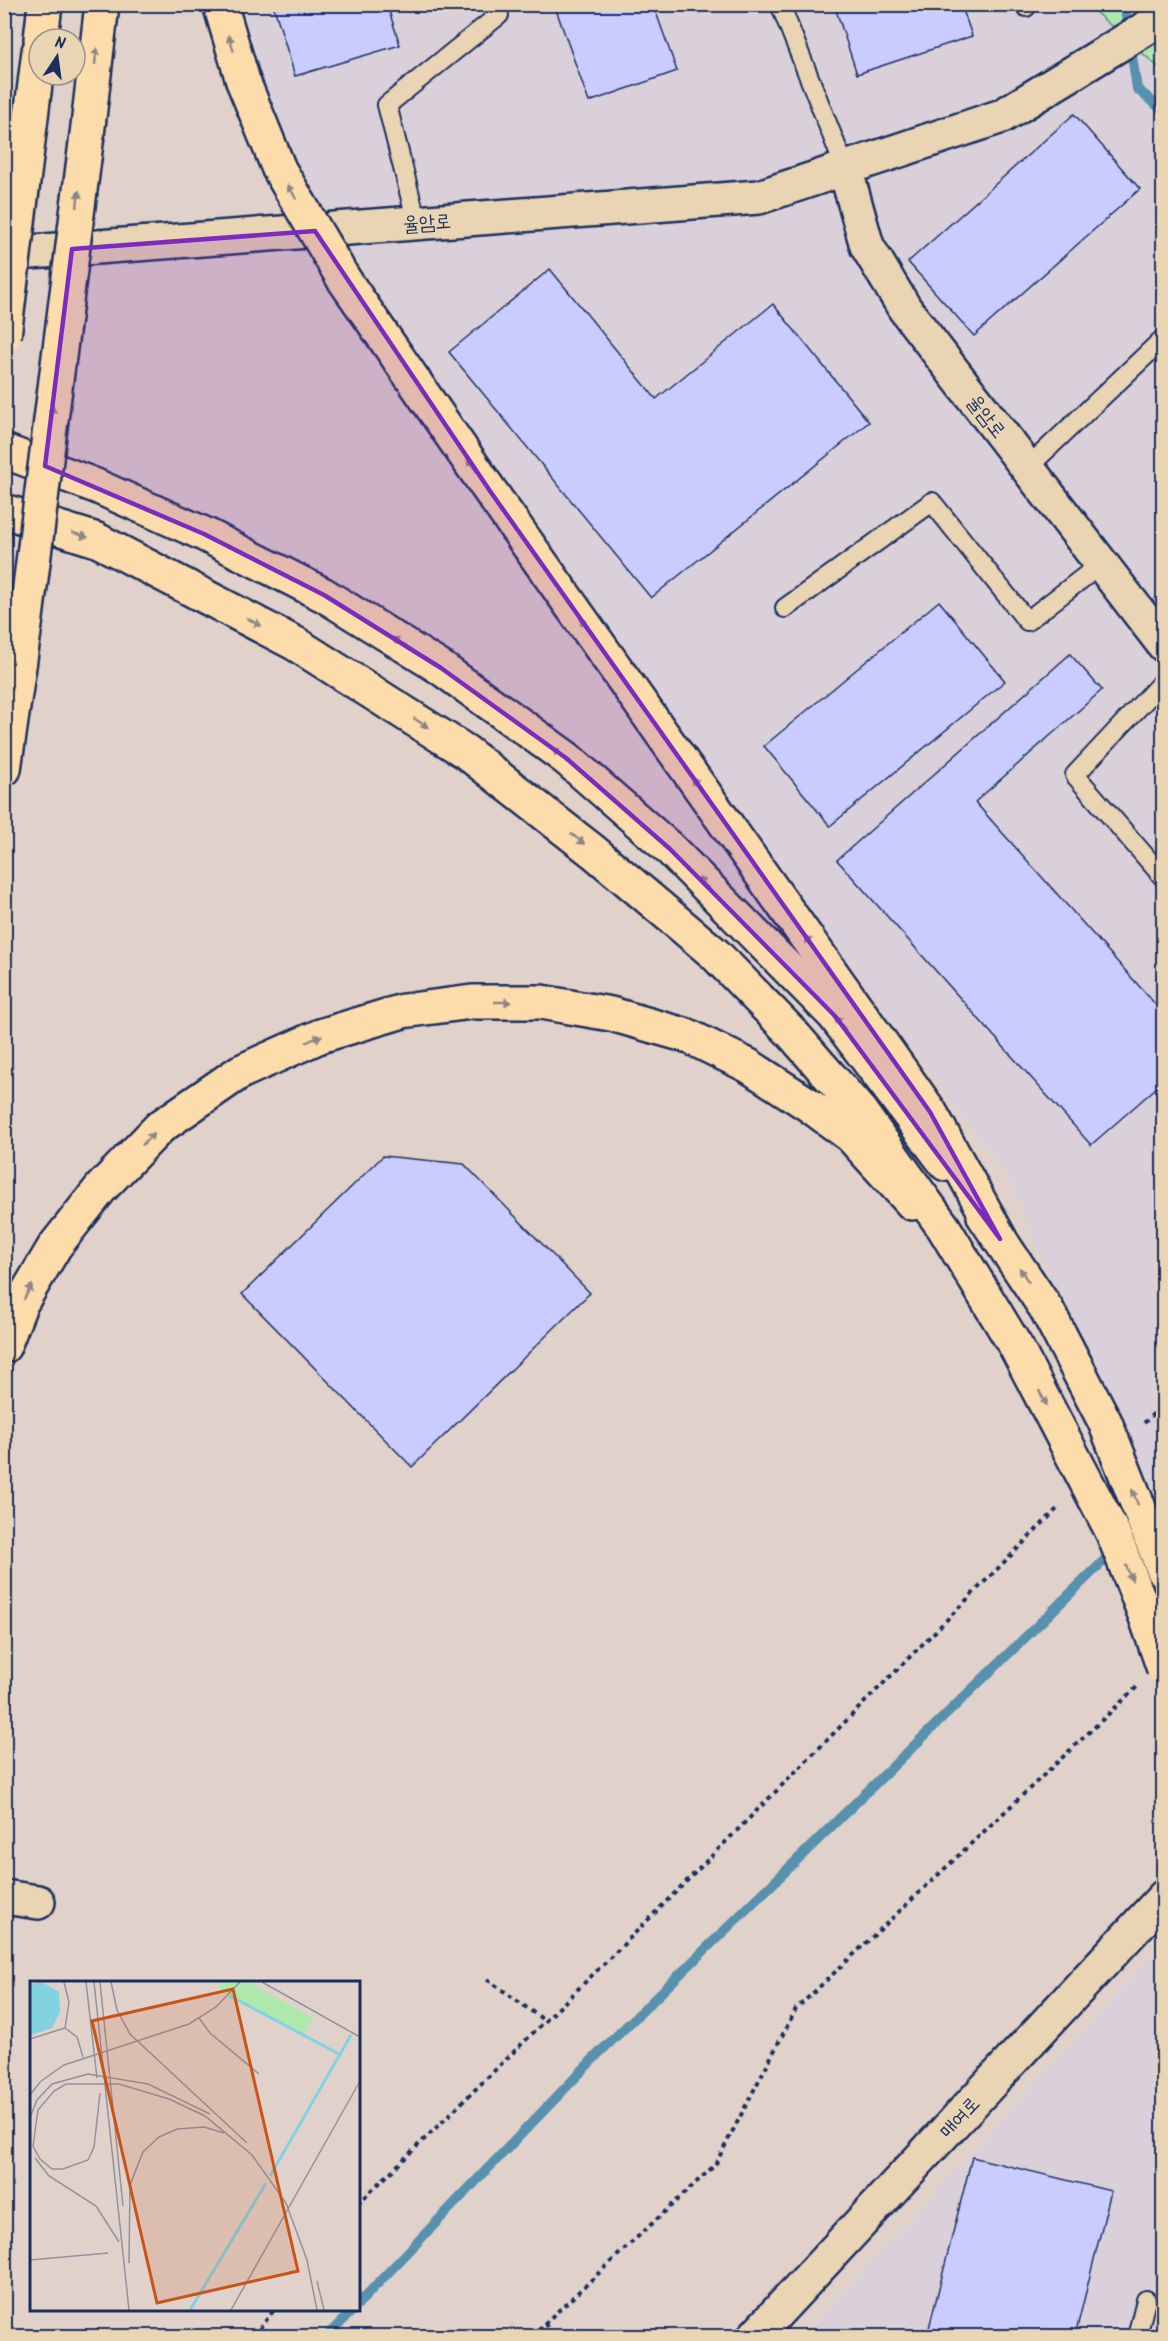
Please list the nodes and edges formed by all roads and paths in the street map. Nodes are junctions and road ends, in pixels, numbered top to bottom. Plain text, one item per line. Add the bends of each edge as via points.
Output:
1 (45, 4) edge
2 (102, 4) edge
3 (220, 4) edge
4 (780, 4) edge
5 (499, 15) dead end
6 (1164, 17) edge
7 (42, 27) edge
8 (35, 87) edge
9 (845, 168) junction
10 (417, 223) junction
11 (4, 254) edge
12 (4, 336) edge
13 (1164, 338) edge
14 (4, 451) edge
15 (1027, 468) junction
16 (4, 511) edge
17 (1101, 564) junction
18 (785, 608) dead end
19 (1164, 645) edge
20 (1164, 680) edge
21 (4, 769) edge
22 (1164, 878) edge
23 (1000, 1239) junction
24 (4, 1346) edge
25 (1016, 1347) junction
26 (1164, 1403) edge
27 (1138, 1428) dead end
28 (1063, 1504) dead end
29 (1164, 1571) edge
30 (1151, 1678) edge
31 (4, 1897) edge
32 (1164, 1897) edge
33 (38, 1902) dead end
34 (487, 1979) dead end
35 (545, 2021) junction
36 (360, 2202) edge
37 (1146, 2300) dead end
38 (273, 2311) edge
39 (545, 2323) junction
40 (254, 2337) edge
41 (531, 2337) edge
42 (551, 2337) edge
43 (755, 2337) edge
44 (1137, 2337) edge

1 - 7 highway
21 -> 2 highway, bridge
23 -> 3 highway, bridge via 930,1112 344,278 279,169 243,81
4 - 9 lane
5 - 10 lane via 387,105
6 - 9 street, 율암로 via 1002,116
8 - 12 highway, bridge
9 - 10 street, 율암로 via 759,197
9 - 15 street, 율암로 via 867,246 894,291
10 - 11 street, 율암로
13 - 15 lane
23 -> 14 highway via 835,1016 670,849 566,758 441,668 324,595 204,534
15 - 17 street, 율암로
16 -> 25 highway via 98,540 296,644 466,752 594,852 715,954 860,1111 945,1228
17 - 18 lane via 1027,621 932,502
17 - 19 street, 율암로
20 - 22 lane via 1075,775
29 -> 23 highway, bridge via 1105,1422 1047,1310
24 -> 25 highway via 20,1305 55,1246 101,1188 160,1126 240,1072 320,1036 403,1011 472,1002 541,1002 611,1014 688,1036 749,1066 809,1105 851,1136 908,1198
25 -> 30 highway, bridge via 1113,1533 1146,1617
26 - 27 path
28 - 35 path
30 - 39 path via 796,2009 715,2165
31 - 33 street
32 - 43 street, 매여로
34 - 35 path
35 - 36 path
37 - 44 lane
38 - 40 path
39 - 41 path
39 - 42 path

